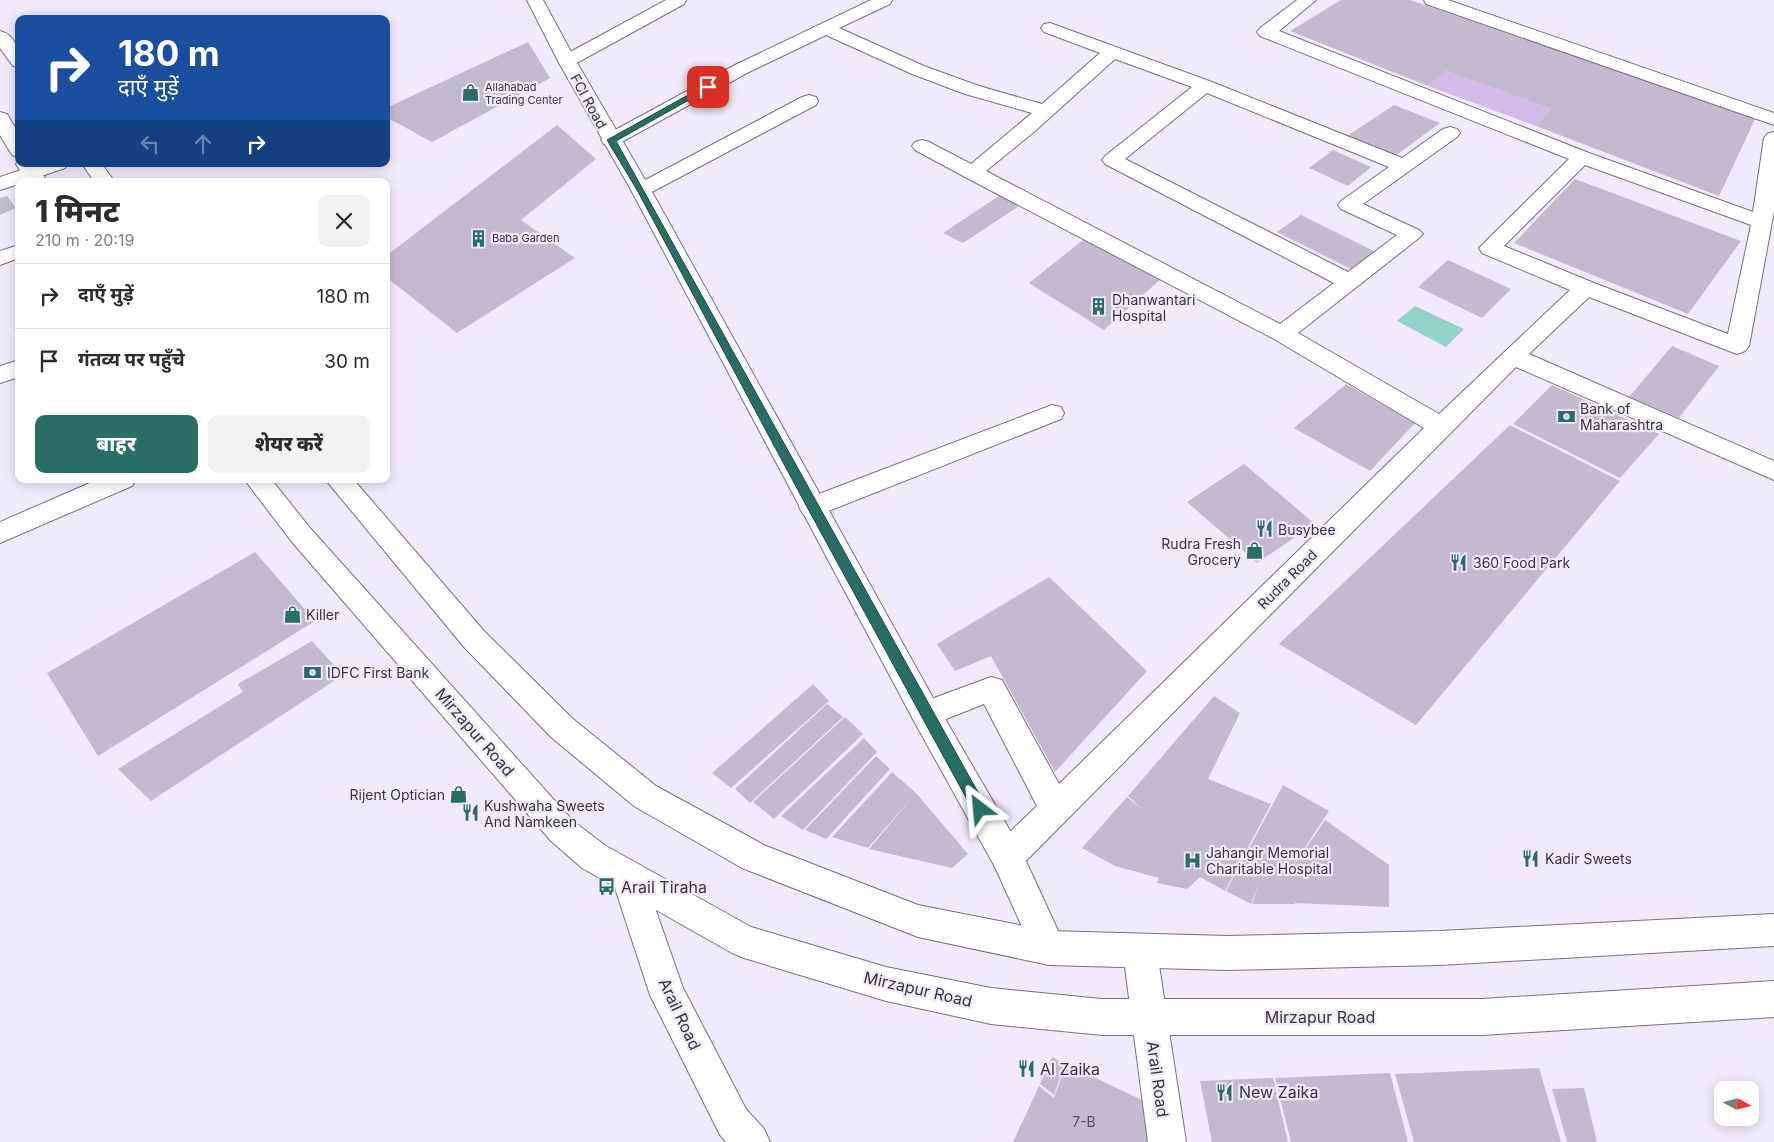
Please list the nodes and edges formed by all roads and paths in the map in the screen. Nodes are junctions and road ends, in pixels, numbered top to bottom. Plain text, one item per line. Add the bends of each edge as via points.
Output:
1 (535, 0) edge
2 (678, 0) edge
3 (884, 0) edge
4 (1308, 0) edge
5 (1432, 0) edge
6 (1050, 28) dead end
7 (827, 29) junction
8 (0, 36) edge
9 (1113, 51) junction
10 (15, 57) edge
11 (567, 61) junction
12 (1205, 86) junction
13 (809, 101) dead end
14 (1046, 111) junction
15 (0, 118) edge
16 (1774, 119) edge
17 (1450, 132) dead end
18 (1774, 138) edge
19 (611, 140) junction
20 (15, 144) edge
21 (922, 146) dead end
22 (1582, 157) junction
23 (1404, 166) junction
24 (49, 167) edge
25 (94, 167) edge
26 (31, 173) edge
27 (972, 173) junction
28 (17, 178) edge
29 (102, 178) edge
30 (15, 179) edge
31 (0, 184) edge
32 (641, 190) junction
33 (1762, 222) junction
34 (15, 252) edge
35 (0, 258) edge
36 (1350, 282) junction
37 (1577, 296) junction
38 (1282, 334) junction
39 (1513, 356) junction
40 (15, 369) edge
41 (0, 375) edge
42 (1052, 413) dead end
43 (1441, 426) junction
44 (1774, 471) edge
45 (114, 483) edge
46 (260, 483) edge
47 (341, 483) edge
48 (812, 507) junction
49 (0, 533) edge
50 (926, 714) junction
51 (1055, 808) junction
52 (1007, 857) junction
53 (628, 876) junction
54 (1774, 930) edge
55 (1049, 948) junction
56 (1140, 952) junction
57 (1774, 999) edge
58 (1149, 1017) junction
59 (751, 1142) edge
60 (1167, 1142) edge

1 - 11 main road, FCI Road
2 - 11 main road
3 - 7 main road
4 - 22 main road via 1266,32
5 - 16 main road
6 - 9 main road
7 - 14 main road via 918,70 972,90
7 - 19 main road via 741,69
8 - 10 main road
9 - 12 main road
9 - 14 main road
11 - 19 main road, FCI Road
12 - 23 main road
12 - 36 main road via 1112,160
13 - 32 main road
14 - 27 main road
15 - 20 main road
17 - 23 main road
18 - 33 main road
19 - 32 main road, FCI Road
21 - 27 main road
22 - 33 main road
22 - 37 main road via 1490,248
23 - 36 main road via 1348,206 1412,234
24 - 26 main road
25 - 29 main road
26 - 28 main road
27 - 38 main road
30 - 31 main road
32 - 48 main road, FCI Road
33 - 37 main road via 1737,346
34 - 35 main road
36 - 38 main road
37 - 39 main road, Rudra Road
38 - 43 main road
39 - 43 main road, Rudra Road
39 - 44 main road
40 - 41 main road
42 - 48 main road
43 - 51 main road, Rudra Road
45 - 49 main road
46 - 53 main road, Mirzapur Road via 301,535 562,831 594,857
47 - 55 main road via 474,639 562,728 645,796 754,857 918,921
48 - 50 main road, FCI Road
50 - 51 main road via 991,689
50 - 52 main road, FCI Road
51 - 52 main road, Rudra Road
52 - 55 main road, FCI Road
53 - 58 main road, Mirzapur Road via 744,940 886,984 991,1006 1102,1017
53 - 59 main road, Arail Road via 668,995 733,1122
54 - 56 main road via 1440,948
55 - 56 main road
56 - 58 main road, Arail Road
57 - 58 main road, Mirzapur Road via 1482,1017
58 - 60 main road, Arail Road

